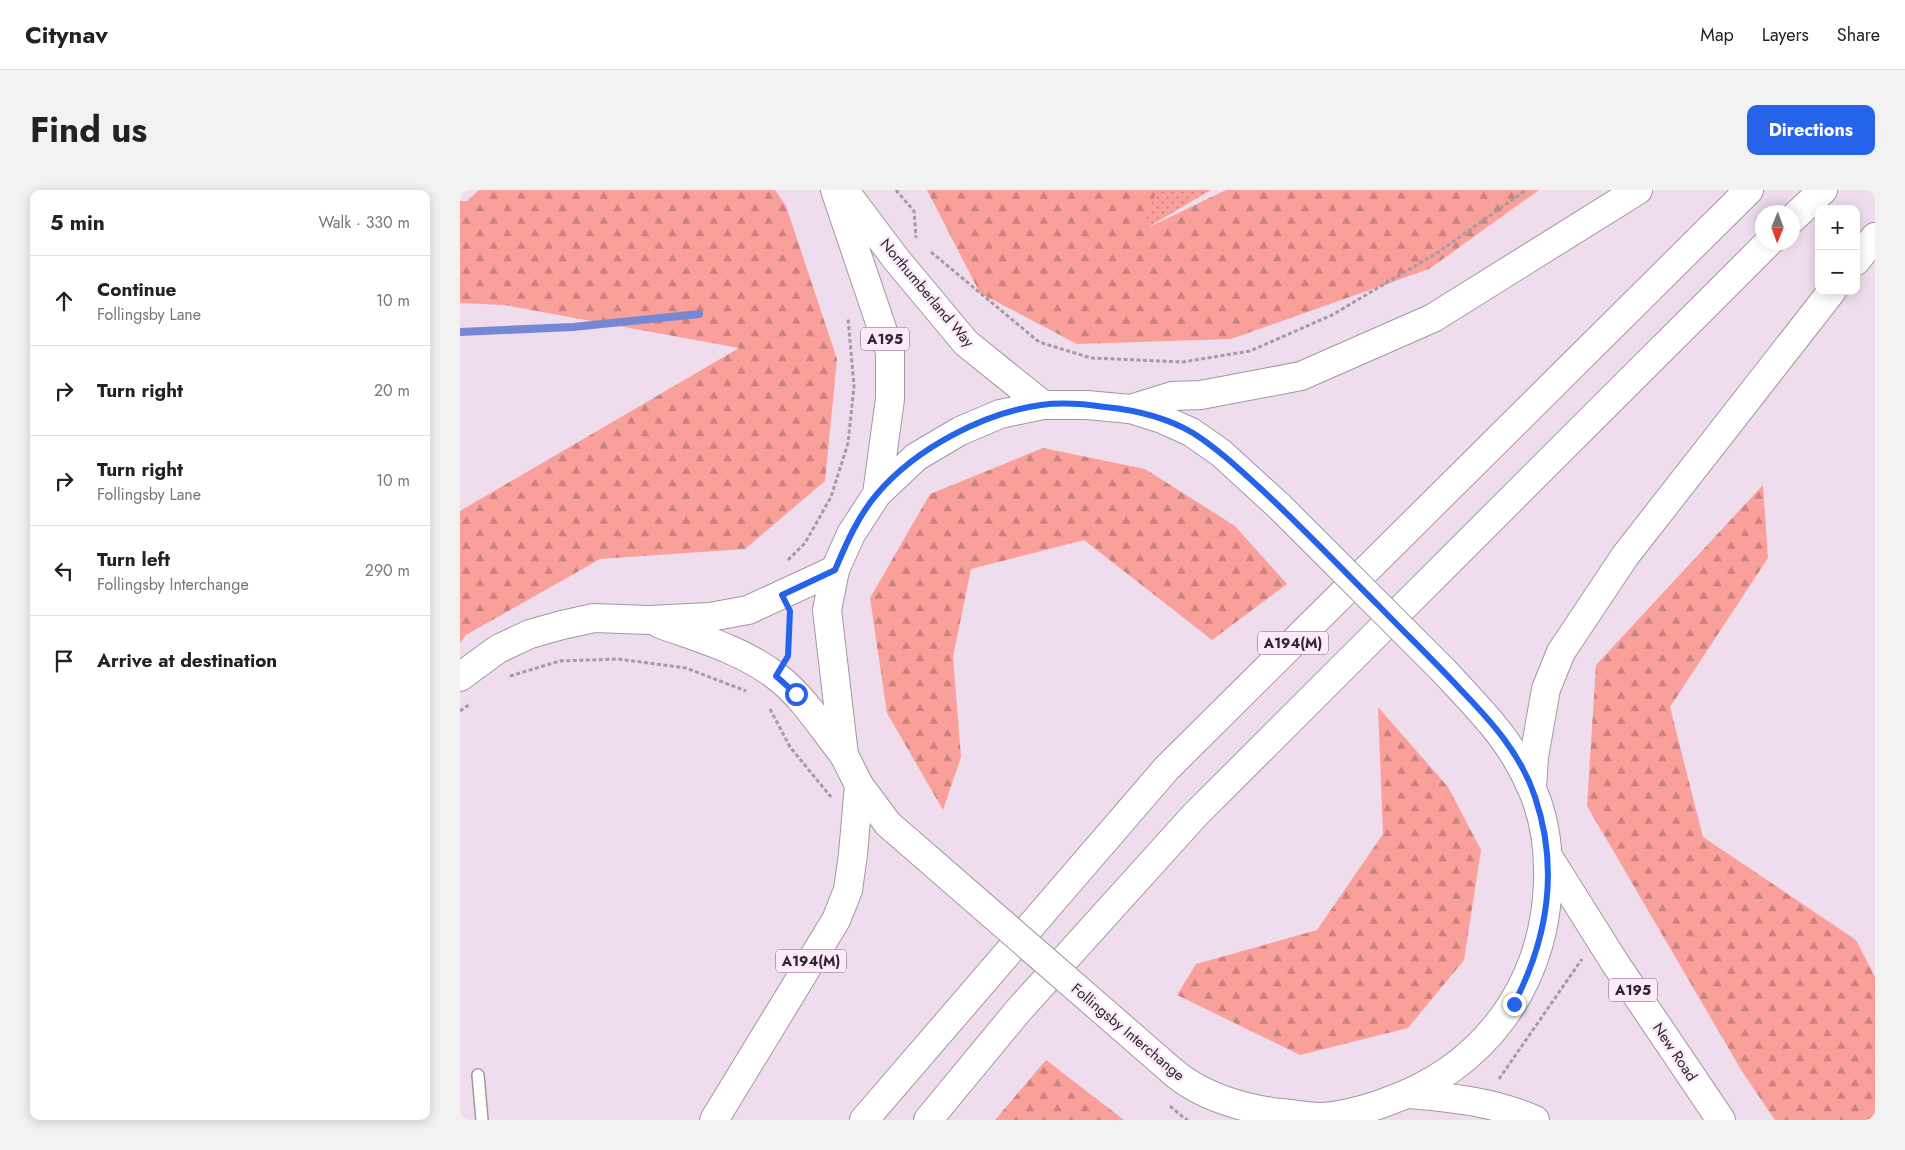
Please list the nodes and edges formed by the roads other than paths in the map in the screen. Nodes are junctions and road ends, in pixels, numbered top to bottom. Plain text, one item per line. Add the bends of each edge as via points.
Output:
1 (835, 190) edge
2 (844, 190) edge
3 (1638, 190) edge
4 (1749, 190) edge
5 (1823, 190) edge
6 (1800, 212) edge
7 (1875, 237) edge
8 (1761, 250) edge
9 (1860, 256) edge
10 (1829, 295) edge
11 (1043, 405) junction
12 (1130, 409) junction
13 (877, 494) junction
14 (835, 570) junction
15 (649, 620) junction
16 (460, 677) edge
17 (844, 755) junction
18 (859, 784) junction
19 (1532, 788) junction
20 (1549, 858) junction
21 (478, 1074) dead end
22 (1410, 1094) junction
23 (1317, 1119) edge
24 (482, 1120) edge
25 (714, 1120) edge
26 (864, 1120) edge
27 (928, 1120) edge
28 (1535, 1120) edge
29 (1721, 1120) edge

1 - 13 main road, Northumberland Way / A195 via 890,352 890,399
2 - 11 main road, Northumberland Way via 896,259 966,342
3 - 12 main road via 1433,318 1301,376 1202,395 1172,396
4 - 26 main road, A194(M) via 1166,769
5 - 6 main road
7 - 9 main road
8 - 27 main road, A194(M) via 1195,815 1018,1010
10 - 19 main road via 1625,556 1561,652 1546,689
11 - 12 main road, Follingsby Interchange
11 - 13 main road, Follingsby Interchange via 1000,414 960,431 916,457
12 - 19 main road, Follingsby Interchange, bridge via 1191,432 1222,453 1279,506 1498,728
13 - 14 main road, Follingsby Interchange via 851,534
14 - 15 main road via 748,610 710,617
14 - 17 main road, Follingsby Interchange via 827,610
15 - 16 main road via 594,618 562,624 498,649
15 - 17 main road via 736,652 770,687 796,694
17 - 18 main road, Follingsby Interchange
18 - 23 main road, Follingsby Interchange, bridge via 888,824 1182,1080 1215,1096 1260,1111
18 - 25 main road, A194(M) via 848,890 836,920
19 - 20 main road, Follingsby Interchange
20 - 22 main road, Follingsby Interchange via 1542,930 1533,963 1514,1004 1475,1050 1450,1070
20 - 29 main road, New Road / A195
21 - 24 lane
22 - 23 main road, Follingsby Interchange via 1368,1109
22 - 28 main road via 1489,1103

